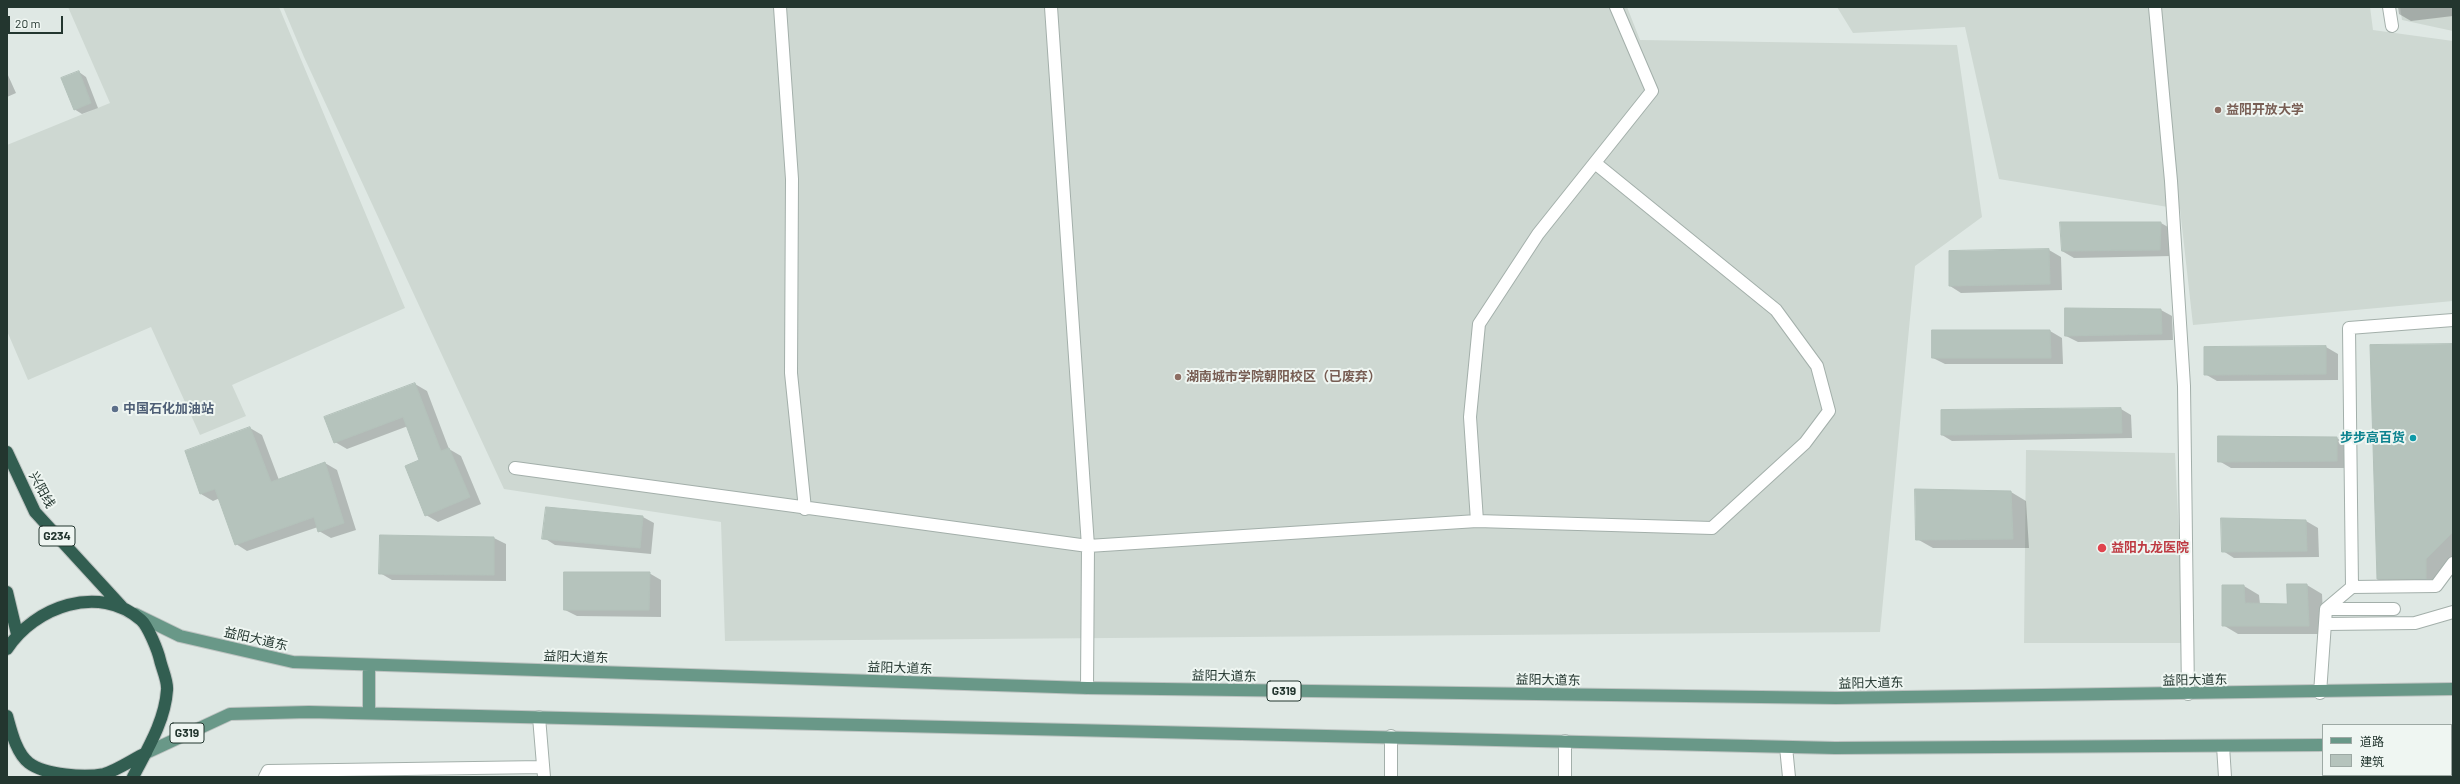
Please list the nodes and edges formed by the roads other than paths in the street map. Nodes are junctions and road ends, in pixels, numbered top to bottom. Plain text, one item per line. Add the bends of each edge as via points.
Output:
1 (780, 7) edge
2 (1051, 7) edge
3 (1616, 7) edge
4 (2155, 7) edge
5 (2389, 7) edge
6 (2392, 26) dead end
7 (1595, 163) junction
8 (2453, 320) edge
9 (7, 452) edge
10 (515, 468) dead end
11 (805, 509) junction
12 (1477, 520) junction
13 (1088, 546) junction
14 (2453, 563) edge
15 (2352, 587) junction
16 (7, 592) edge
17 (124, 608) junction
18 (2326, 609) junction
19 (2394, 609) dead end
20 (2453, 612) edge
21 (2325, 624) junction
22 (17, 634) junction
23 (7, 649) edge
24 (370, 664) junction
25 (1087, 688) junction
26 (2453, 689) edge
27 (2320, 693) junction
28 (2188, 694) junction
29 (369, 713) junction
30 (7, 716) edge
31 (539, 718) junction
32 (1392, 736) junction
33 (11, 741) edge
34 (1565, 741) junction
35 (2322, 745) edge
36 (2223, 746) junction
37 (1786, 747) junction
38 (146, 753) junction
39 (543, 772) edge
40 (48, 774) edge
41 (133, 777) edge
42 (264, 777) edge
43 (1391, 777) edge
44 (1565, 777) edge
45 (1789, 777) edge
46 (2225, 777) edge

1 - 11 street via 792,179 791,373
2 - 13 street
3 - 7 street via 1652,91
4 - 28 street via 2171,181 2184,386
5 - 6 street
7 - 12 street via 1538,234 1479,324 1470,417
7 - 12 street via 1776,310 1817,366 1829,410 1805,443 1712,528
8 - 15 street via 2349,328
9 - 17 highway, 兴阳线 / G234 via 36,512
10 - 11 street
11 - 13 street
12 - 13 street
13 - 25 street
14 - 15 street via 2436,586
15 - 18 street
16 - 22 highway
17 - 22 highway via 100,600 65,604 40,617
17 - 24 main road, 益阳大道东 / G319 via 180,636 286,660
17 - 38 highway, G234 via 142,620 158,652 167,688 163,714
18 - 19 street
18 - 21 street
20 - 21 street via 2415,623
21 - 27 street
22 - 23 highway
24 - 25 main road, 益阳大道东 / G319
24 - 29 main road
25 - 28 main road, 益阳大道东 / G319 via 1836,698
26 - 27 main road, 益阳大道东 / G319
27 - 28 main road, 益阳大道东 / G319
29 - 31 main road, G319
29 - 38 main road, G319 via 230,714
30 - 33 highway
31 - 32 main road, G319
31 - 39 street
32 - 34 main road, G319
32 - 43 street
33 - 40 highway via 28,763
34 - 37 main road, G319
34 - 44 street
35 - 36 main road, G319
36 - 37 main road, G319
36 - 46 street
37 - 45 street
38 - 40 highway via 104,774
38 - 41 highway, G234
39 - 42 street via 268,771

